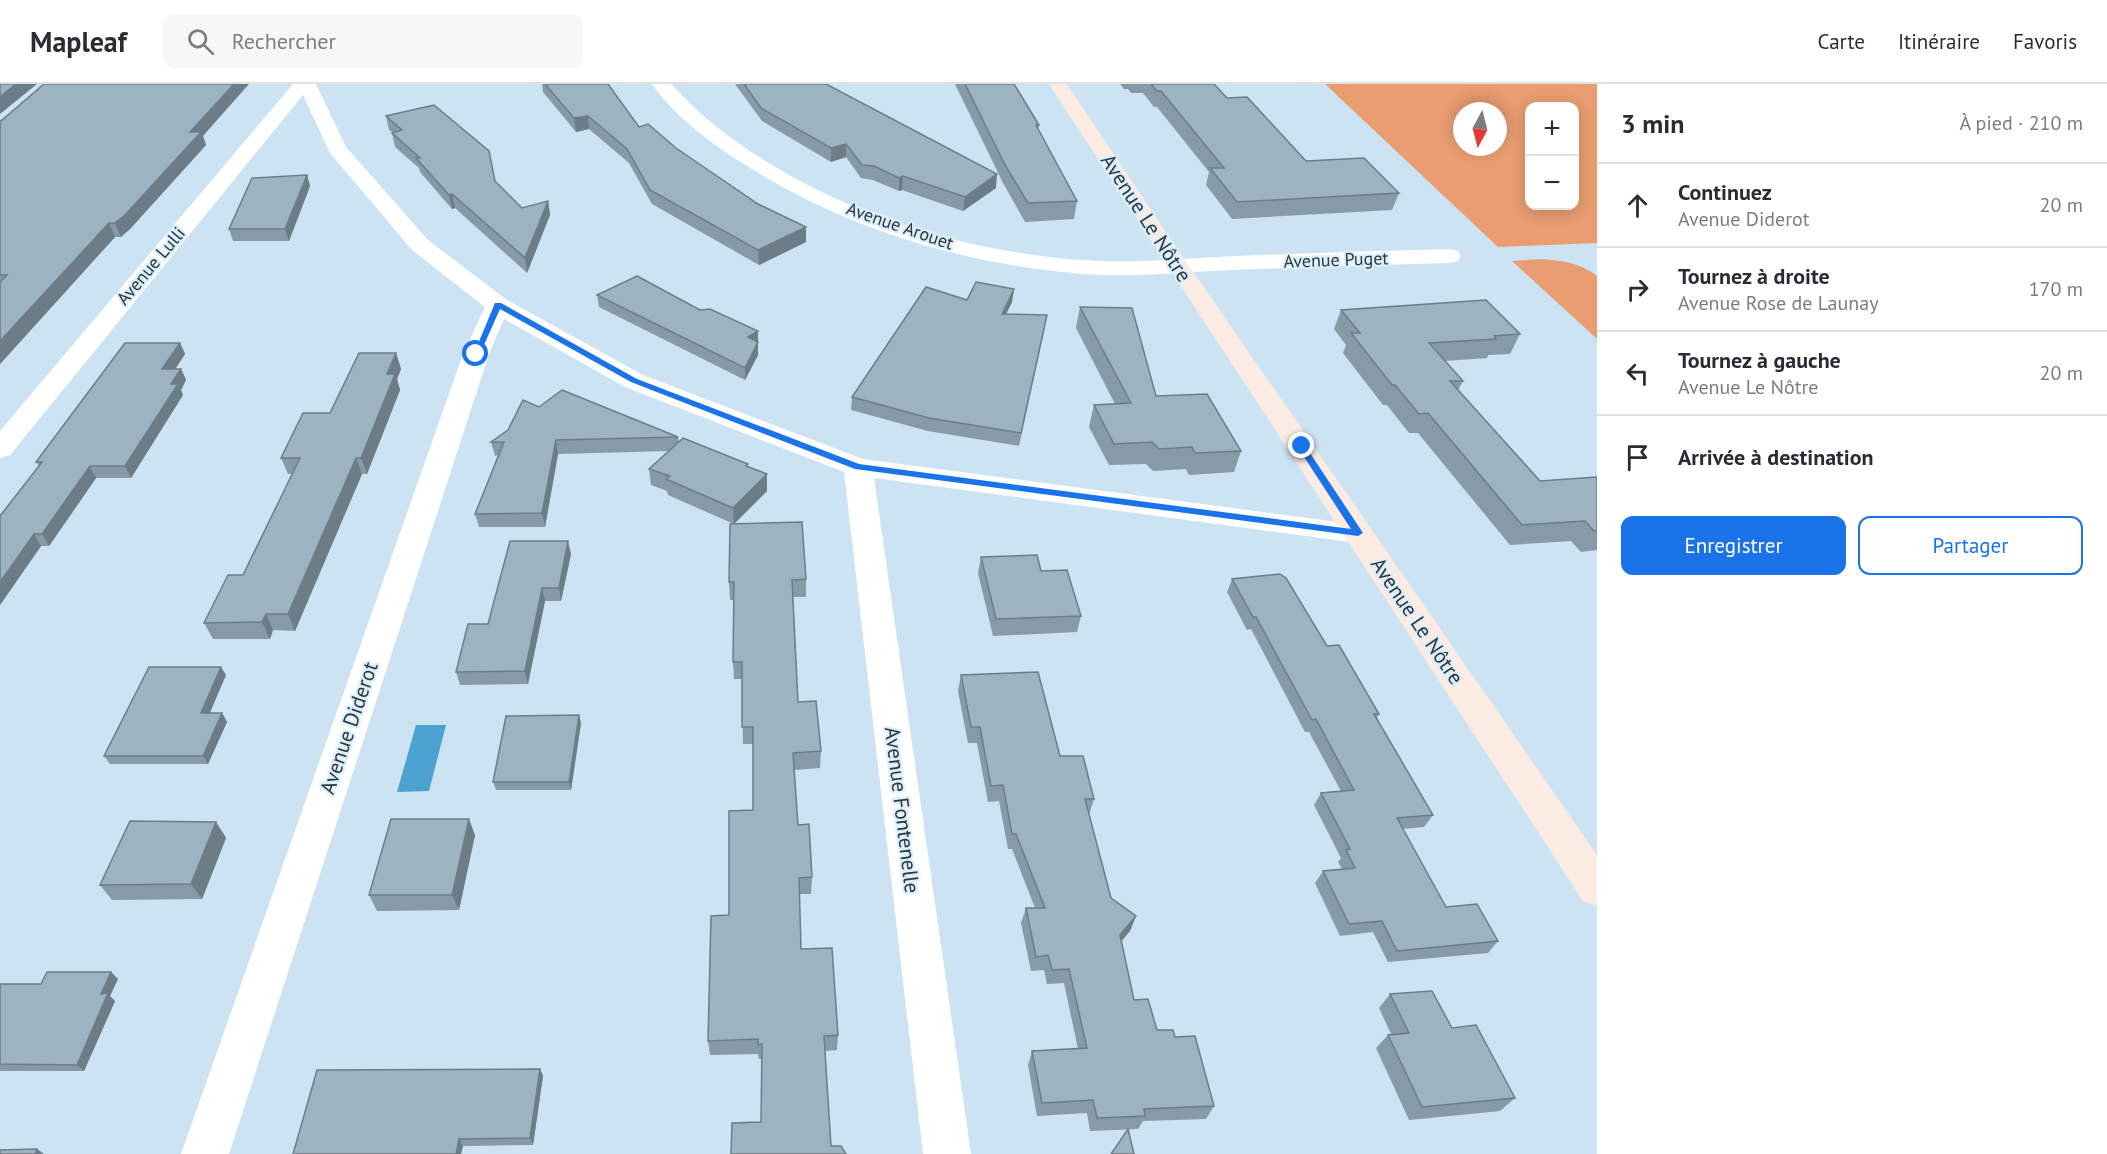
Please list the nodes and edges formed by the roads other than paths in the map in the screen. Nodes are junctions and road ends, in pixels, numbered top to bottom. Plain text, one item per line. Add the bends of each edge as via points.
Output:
1 (305, 84) edge
2 (661, 84) edge
3 (1058, 84) edge
4 (1449, 256) dead end
5 (1222, 264) joint
6 (1177, 265) junction
7 (498, 305) junction
8 (0, 449) edge
9 (858, 467) junction
10 (1358, 533) junction
11 (1597, 888) edge
12 (205, 1154) edge
13 (947, 1154) edge

1 - 7 street via 337,149 420,245
1 - 8 street, Avenue Lulli
2 - 6 street, Avenue Arouet via 695,121 742,156 805,191 891,226 983,253 1083,267
3 - 6 main road, Avenue Le Nôtre
4 - 5 street, Avenue Puget
5 - 6 street, Avenue Arouet
6 - 10 main road, Avenue Le Nôtre
7 - 9 street via 634,381
7 - 12 street, Avenue Diderot via 472,365
9 - 10 street
9 - 13 street, Avenue Fontenelle
10 - 11 main road, Avenue Le Nôtre

